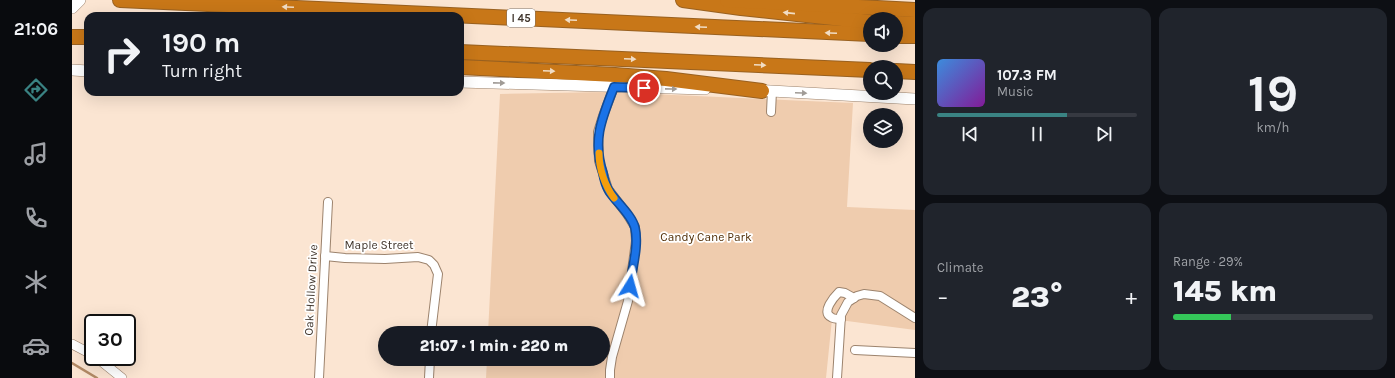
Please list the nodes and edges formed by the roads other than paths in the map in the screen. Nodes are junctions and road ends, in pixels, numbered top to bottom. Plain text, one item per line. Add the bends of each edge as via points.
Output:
1 (80, 0) edge
2 (120, 0) edge
3 (683, 0) edge
4 (726, 0) edge
5 (174, 1) edge
6 (72, 8) edge
7 (915, 10) edge
8 (406, 12) edge
9 (464, 15) edge
10 (863, 21) edge
11 (903, 23) edge
12 (915, 24) edge
13 (863, 34) edge
14 (903, 36) edge
15 (915, 36) edge
16 (464, 52) edge
17 (592, 58) junction
18 (464, 65) edge
19 (464, 65) edge
20 (72, 70) edge
21 (84, 70) edge
22 (863, 70) edge
23 (903, 71) edge
24 (915, 72) edge
25 (464, 82) edge
26 (614, 87) junction
27 (767, 91) junction
28 (915, 99) edge
29 (771, 112) dead end
30 (328, 202) dead end
31 (325, 256) junction
32 (854, 298) junction
33 (915, 318) edge
34 (841, 319) junction
35 (432, 326) edge
36 (72, 344) edge
37 (84, 350) edge
38 (855, 350) dead end
39 (915, 353) edge
40 (107, 366) edge
41 (430, 366) edge
42 (122, 378) edge
43 (319, 378) edge
44 (429, 378) edge
45 (610, 378) edge
46 (837, 378) edge

1 - 6 main road
2 - 5 highway, I 45
10 -> 3 highway
4 - 7 highway
8 -> 5 highway, I 45
13 -> 9 highway, I 45
11 - 12 highway
14 - 15 highway
16 - 17 highway
17 - 18 highway
17 -> 22 highway
19 -> 27 highway via 658,78
20 - 21 main road
23 - 24 highway
25 -> 26 main road
26 -> 27 main road
26 - 45 street via 598,132 599,161 608,189 635,227 636,241 628,301 612,357
27 -> 28 main road
27 - 29 street
30 - 31 street, Oak Hollow Drive
31 - 35 street, Maple Street via 384,259 418,257 429,260 438,274
31 - 43 street, Oak Hollow Drive
32 - 33 street via 864,294 880,296
32 - 34 street via 848,302
32 - 34 street via 839,292 834,297 828,314 830,317
34 - 46 street
36 - 37 street
38 - 39 street
40 - 42 street
41 - 44 street

